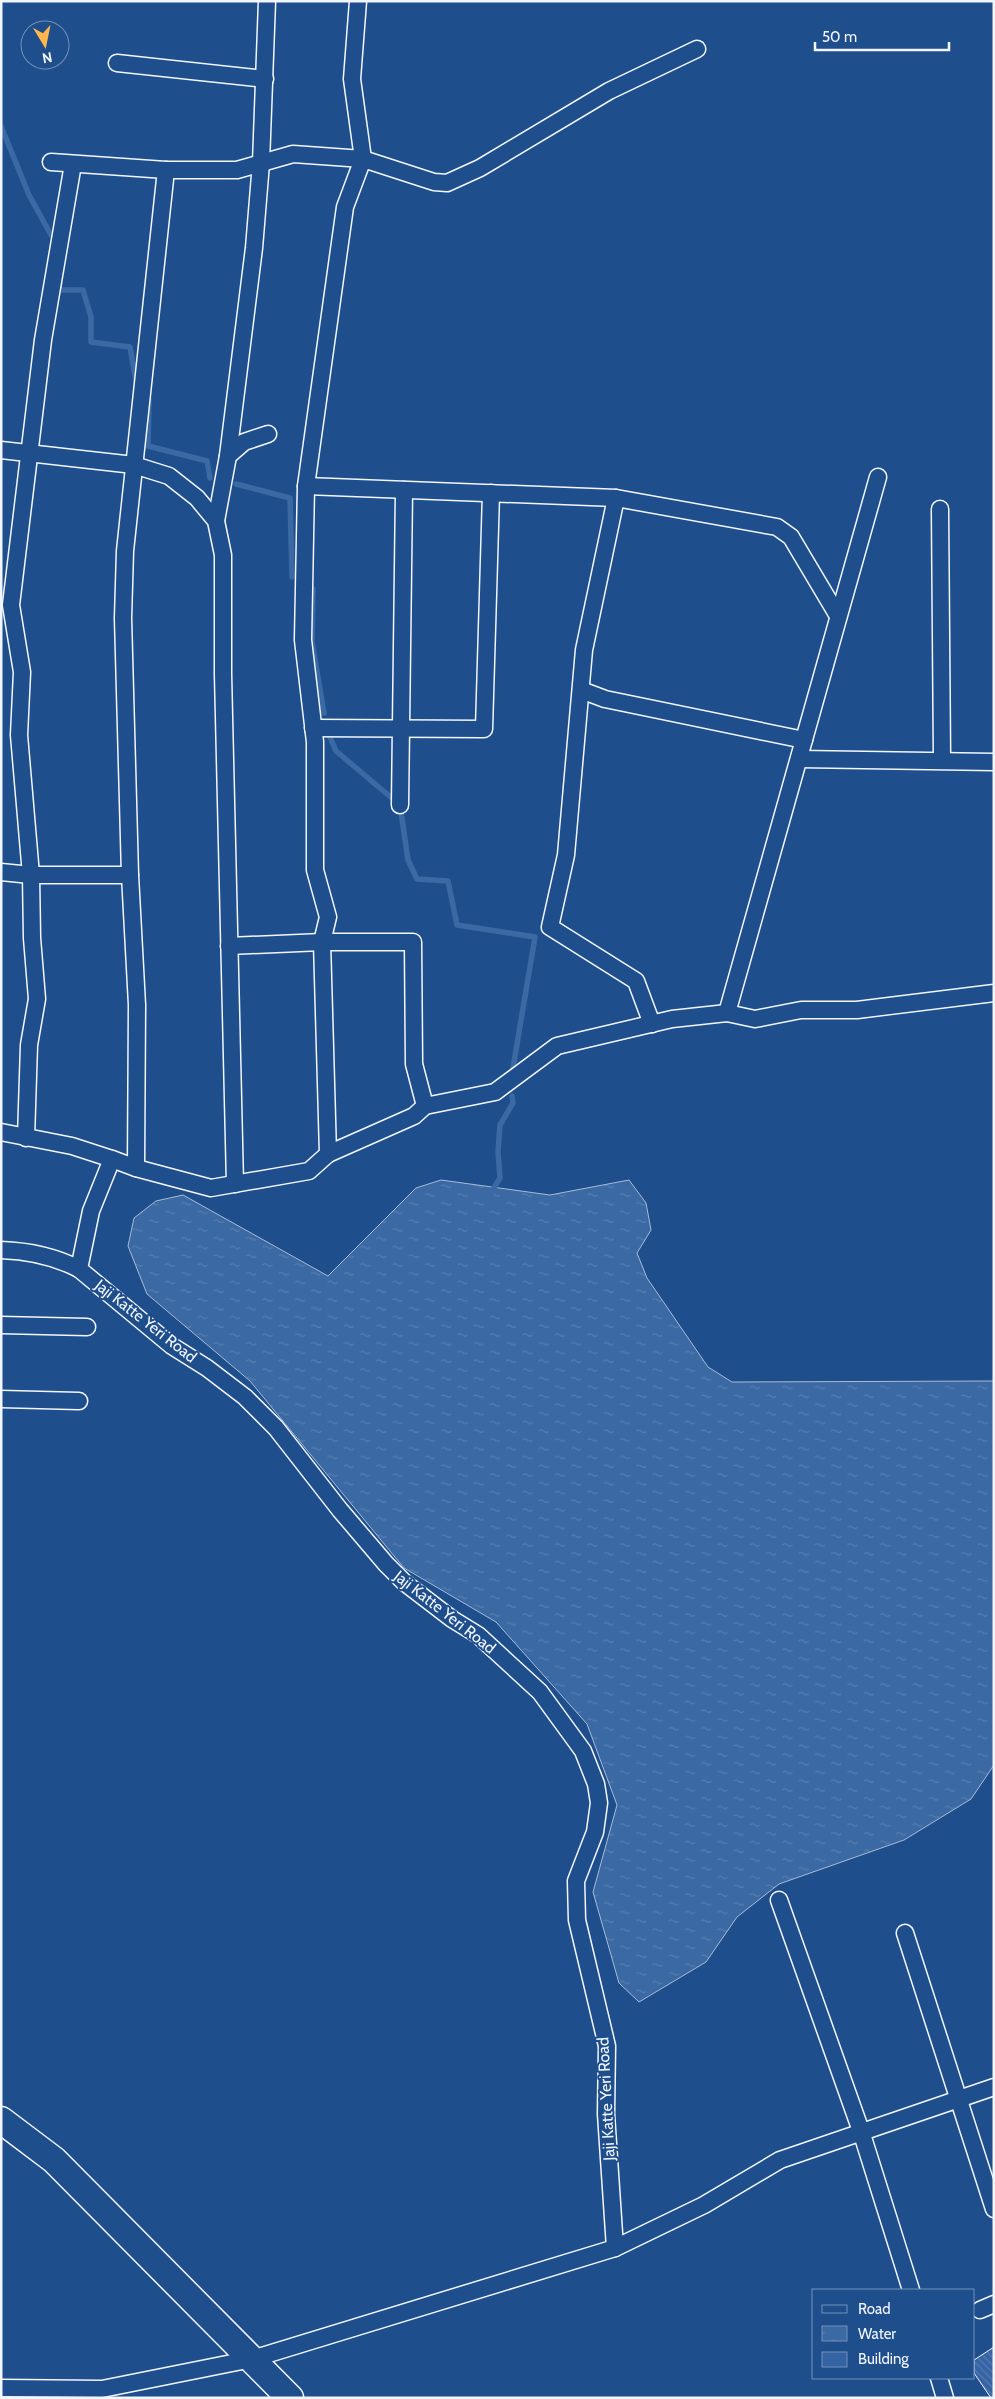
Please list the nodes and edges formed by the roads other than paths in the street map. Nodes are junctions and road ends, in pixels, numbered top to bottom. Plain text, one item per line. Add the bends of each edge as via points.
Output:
1 (267, 1) edge
2 (358, 1) edge
3 (697, 49) dead end
4 (117, 62) dead end
5 (265, 78) junction
6 (363, 159) junction
7 (51, 162) dead end
8 (261, 163) junction
9 (72, 164) junction
10 (166, 170) junction
11 (268, 434) dead end
12 (1, 450) edge
13 (29, 452) junction
14 (228, 456) junction
15 (134, 465) junction
16 (878, 477) dead end
17 (306, 486) junction
18 (404, 490) junction
19 (491, 493) junction
20 (616, 498) junction
21 (940, 509) dead end
22 (216, 521) junction
23 (838, 616) junction
24 (581, 690) junction
25 (313, 728) junction
26 (401, 729) junction
27 (804, 740) junction
28 (799, 759) junction
29 (942, 760) junction
30 (994, 762) edge
31 (400, 806) dead end
32 (1, 872) edge
33 (31, 875) junction
34 (130, 875) junction
35 (322, 942) junction
36 (229, 946) junction
37 (994, 993) edge
38 (727, 1013) junction
39 (652, 1024) junction
40 (424, 1106) junction
41 (1, 1132) edge
42 (26, 1138) junction
43 (328, 1154) junction
44 (112, 1159) junction
45 (136, 1168) junction
46 (235, 1184) junction
47 (1, 1250) edge
48 (79, 1269) junction
49 (1, 1326) edge
50 (87, 1327) dead end
51 (1, 1399) edge
52 (79, 1401) dead end
53 (780, 1900) dead end
54 (905, 1933) dead end
55 (994, 2088) edge
56 (958, 2099) junction
57 (1, 2120) edge
58 (861, 2132) junction
59 (1, 2142) edge
60 (994, 2209) edge
61 (615, 2248) junction
62 (911, 2289) edge
63 (242, 2362) junction
64 (939, 2379) edge
65 (1, 2388) edge
66 (265, 2398) edge
67 (290, 2398) edge
68 (945, 2398) edge

1 - 5 street
2 - 6 street via 352,79
3 - 6 street via 609,91 480,168 447,183 434,182
4 - 5 street
5 - 8 street
6 - 8 street via 293,154
6 - 17 street via 345,207
7 - 9 street
8 - 10 street via 237,170
8 - 14 street via 254,248
9 - 10 street
9 - 13 street via 43,340
10 - 15 street
11 - 14 street via 244,442
12 - 13 street
13 - 15 street
13 - 33 street via 11,605 22,672 19,736
14 - 22 street
15 - 22 street via 169,476 197,498
15 - 34 street via 125,551 123,618
16 - 23 street
17 - 18 street
17 - 25 street via 303,640
18 - 19 street
18 - 26 street
19 - 20 street
19 - 26 street via 484,729
20 - 23 street via 777,527 791,537
20 - 24 street via 584,650
21 - 29 street
22 - 36 street via 223,555 222,674
23 - 27 street
24 - 27 street via 605,700
24 - 39 street via 566,855 550,927 636,981
25 - 26 street
25 - 35 street via 315,870 328,917
26 - 31 street
27 - 28 street
28 - 29 street
28 - 38 street
29 - 30 street
32 - 33 street
33 - 34 street
33 - 42 street via 37,999 30,1045
34 - 45 street via 137,1006
35 - 36 street
35 - 40 street via 413,942 414,1064
35 - 43 street
36 - 46 street
37 - 38 street via 856,1010 801,1010 755,1019
38 - 39 street
39 - 40 street via 558,1046 495,1092
40 - 43 street via 414,1116
41 - 42 street
42 - 44 street via 72,1146
43 - 46 street via 309,1171
44 - 45 street
44 - 48 street, Jaji Katte Yeri Road via 91,1211
45 - 46 street via 211,1188
47 - 48 street via 58,1258
48 - 61 street, Jaji Katte Yeri Road via 172,1346 245,1397 276,1428 386,1564 405,1583 478,1635 540,1692 583,1751 596,1784 598,1803 595,1832 576,1881 577,1920 607,2046 606,2114
49 - 50 street
51 - 52 street
53 - 58 street
54 - 56 street
55 - 56 street
56 - 58 street
56 - 60 street
57 - 63 highway via 54,2160
58 - 61 street via 780,2160 704,2205
58 - 62 street
59 - 63 highway via 42,2173
61 - 63 street
63 - 65 street via 102,2389
63 - 66 highway
63 - 67 highway
64 - 68 street

